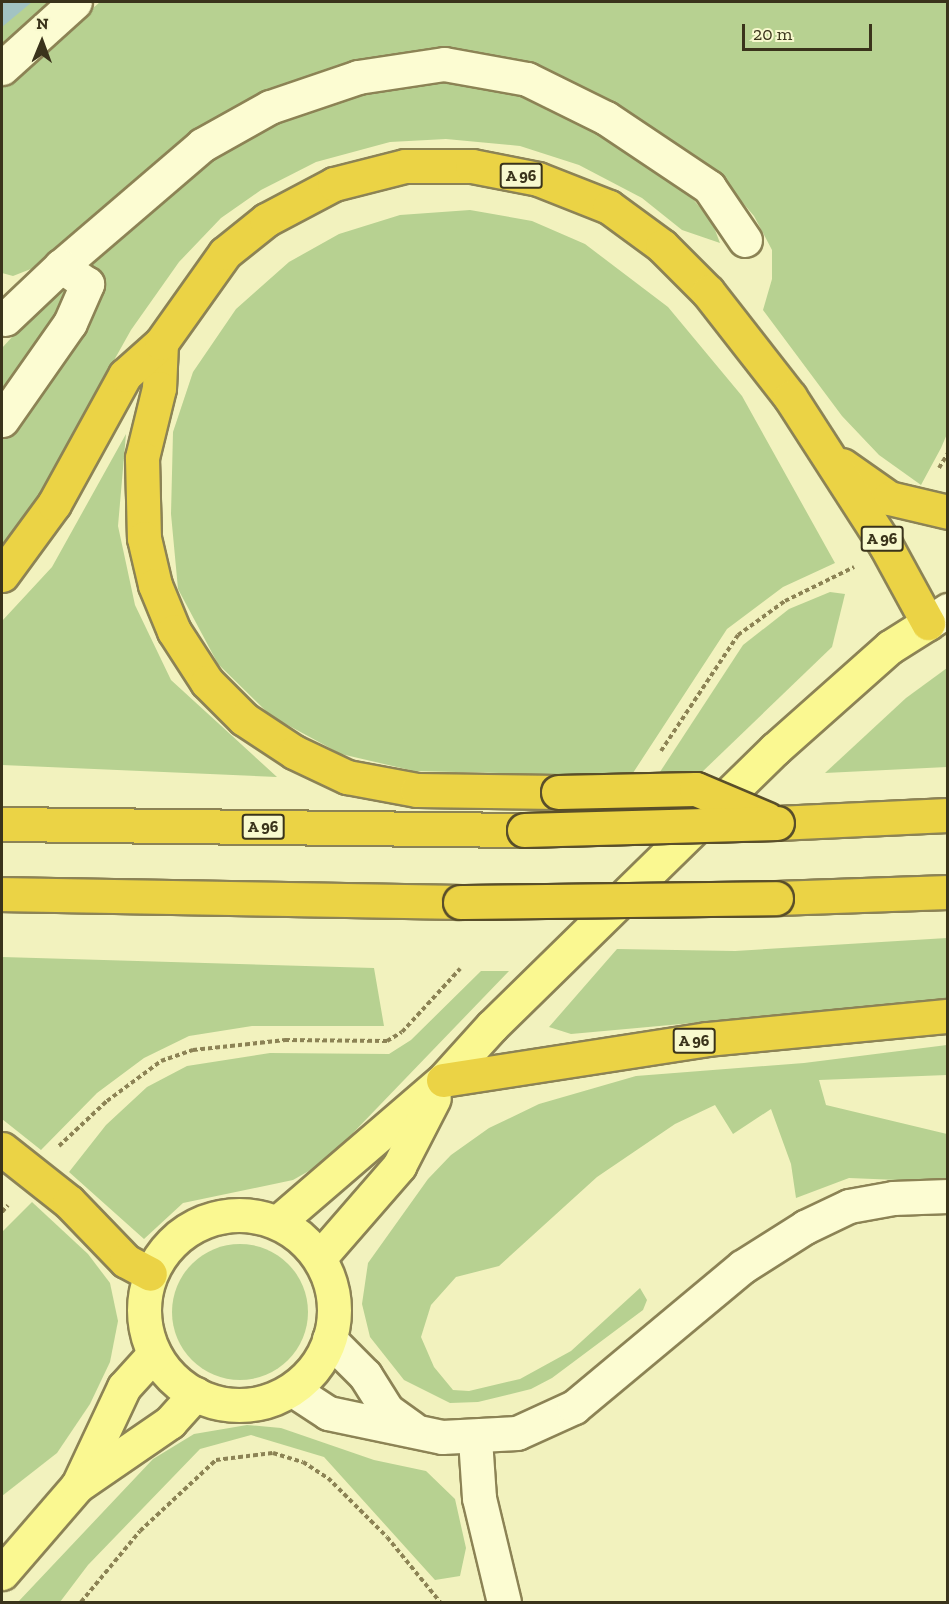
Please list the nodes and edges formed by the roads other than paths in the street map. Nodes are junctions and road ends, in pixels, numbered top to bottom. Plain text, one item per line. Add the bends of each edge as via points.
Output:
1 (75, 2) edge
2 (2, 68) edge
3 (745, 240) dead end
4 (61, 266) junction
5 (3, 319) edge
6 (161, 343) junction
7 (2, 420) edge
8 (830, 457) junction
9 (948, 512) edge
10 (2, 575) edge
11 (938, 617) edge
12 (948, 815) edge
13 (777, 823) junction
14 (2, 824) edge
15 (948, 892) edge
16 (2, 894) edge
17 (948, 1016) edge
18 (443, 1080) junction
19 (2, 1149) edge
20 (948, 1196) edge
21 (278, 1222) junction
22 (320, 1257) junction
23 (150, 1274) junction
24 (329, 1339) junction
25 (154, 1354) junction
26 (293, 1390) junction
27 (195, 1394) junction
28 (416, 1431) junction
29 (475, 1439) junction
30 (77, 1486) junction
31 (2, 1573) edge
32 (504, 1602) edge

1 - 2 street
3 - 4 street via 709,187 606,118 526,79 444,64 358,77 270,107 202,145
4 - 5 street
4 - 7 street via 87,284 70,323
6 - 8 highway, A 96 via 225,252 266,220 354,179 405,166 472,166 538,179 609,207 662,246 708,292 790,397
6 - 10 highway, A 96 via 126,375 54,504
6 - 13 highway, bridge via 159,388 142,458 144,538 155,585 174,631 207,682 244,719 294,752 346,777 417,790 696,789
8 - 9 highway, A 96 via 889,498 915,508
8 - 11 highway, A 96 via 886,546
11 - 18 main road via 891,647 775,749
12 - 13 highway, A 96
13 - 14 highway, A 96, bridge via 524,830
15 - 16 highway, bridge via 460,902
17 - 18 highway, A 96 via 697,1040
18 - 21 main road
18 - 22 main road via 399,1166
19 - 23 highway via 69,1202 126,1261
20 - 29 street via 893,1198 849,1206 806,1227 742,1267 574,1407 517,1433
21 - 22 main road via 304,1237
21 - 23 main road via 226,1215 194,1225 168,1246
22 - 24 main road via 335,1304
23 - 25 main road via 143,1307
24 - 26 main road via 323,1355
24 - 28 street via 365,1375 387,1410
25 - 27 main road via 176,1382
25 - 30 main road via 124,1387
26 - 27 main road via 258,1404 231,1405
26 - 28 street via 328,1413
27 - 30 main road via 170,1422
28 - 29 street
29 - 32 street via 479,1498
30 - 31 main road

